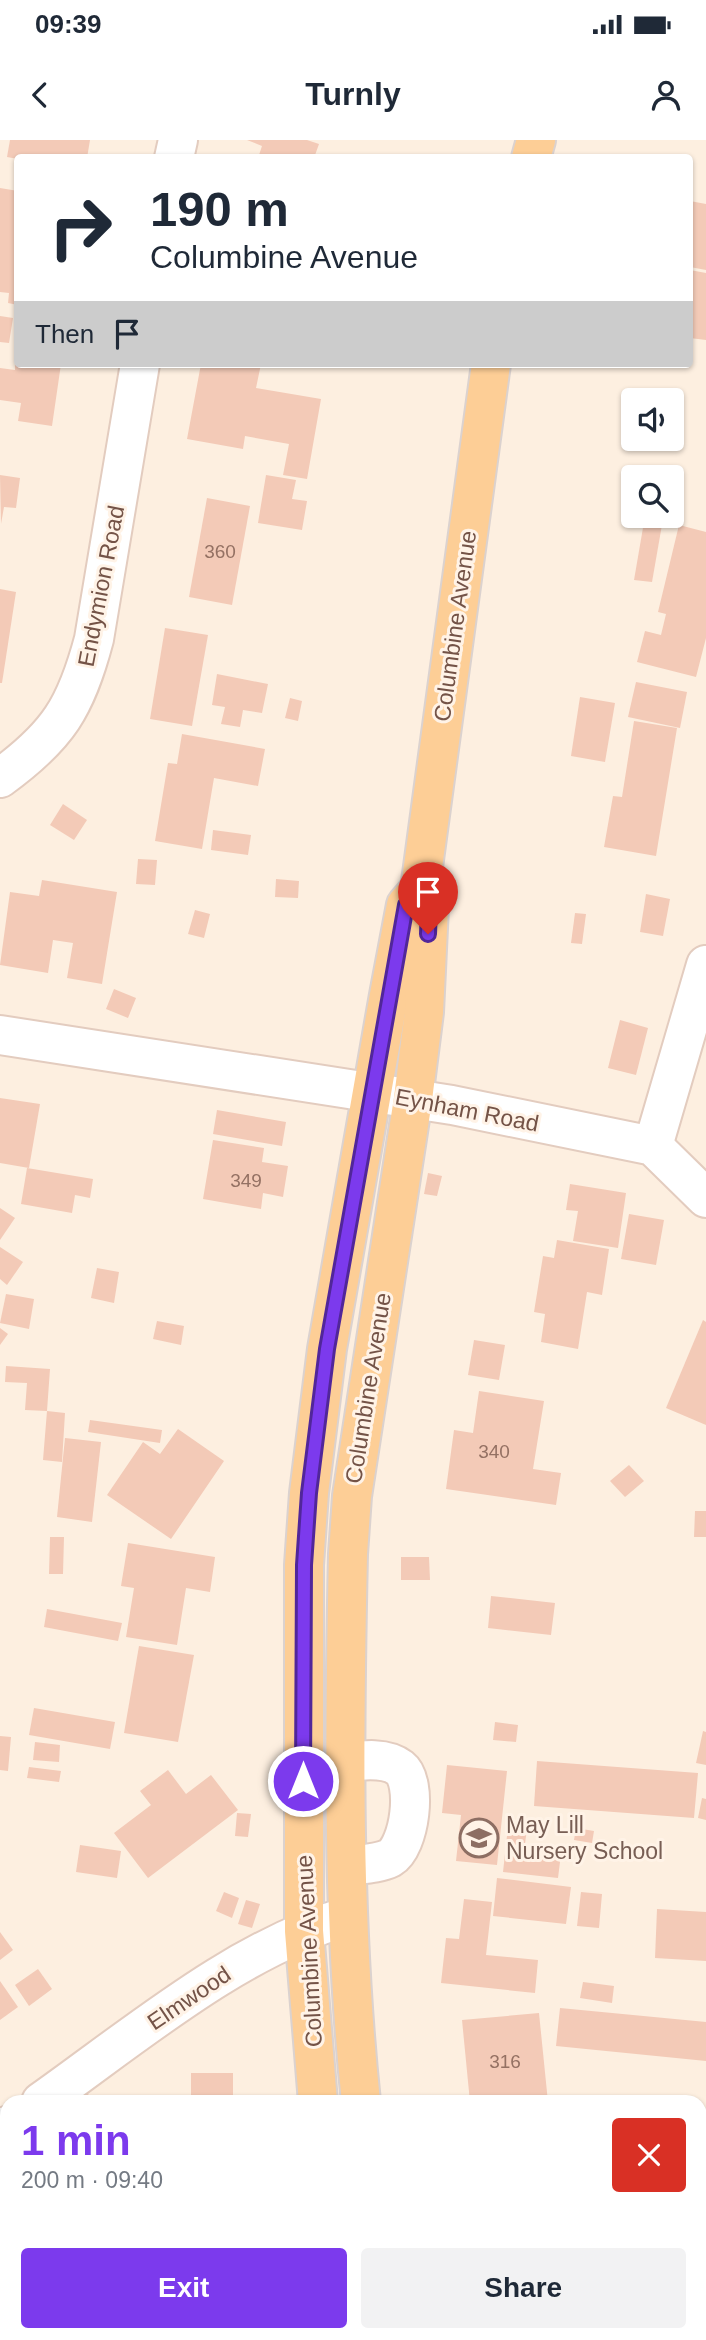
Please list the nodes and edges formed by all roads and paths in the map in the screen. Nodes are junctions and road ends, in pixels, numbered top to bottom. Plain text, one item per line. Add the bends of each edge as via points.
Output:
1 (139, 368) edge
2 (490, 368) edge
3 (0, 778) edge
4 (420, 889) junction
5 (706, 965) edge
6 (0, 1035) edge
7 (373, 1092) junction
8 (413, 1099) junction
9 (653, 1146) junction
10 (706, 1199) edge
11 (309, 1493) junction
12 (352, 1496) junction
13 (347, 1762) junction
14 (347, 1866) junction
15 (348, 1916) junction
16 (304, 1931) junction
17 (51, 2095) edge
18 (317, 2095) edge
19 (360, 2095) edge

1 - 3 street, Endymion Road via 84,678 58,726
2 - 4 main road, Columbine Avenue
4 - 7 main road, Columbine Avenue via 406,905
4 - 8 main road, Columbine Avenue via 429,907 424,1012
5 - 9 street
6 - 7 street, Eynham Road
7 - 8 street, Eynham Road
7 - 11 main road, Columbine Avenue via 327,1349
8 - 9 street, Eynham Road
8 - 12 main road, Columbine Avenue
9 - 10 street
11 - 12 main road
11 - 16 main road, Columbine Avenue via 304,1565
12 - 13 main road, Columbine Avenue
13 - 14 main road, Columbine Avenue
13 - 14 street via 370,1760 403,1769 410,1805 397,1852 390,1858
14 - 15 main road, Columbine Avenue
15 - 16 street, Elmwood
15 - 19 main road, Columbine Avenue
16 - 17 street, Elmwood via 257,1953 199,1990
16 - 18 main road, Columbine Avenue

